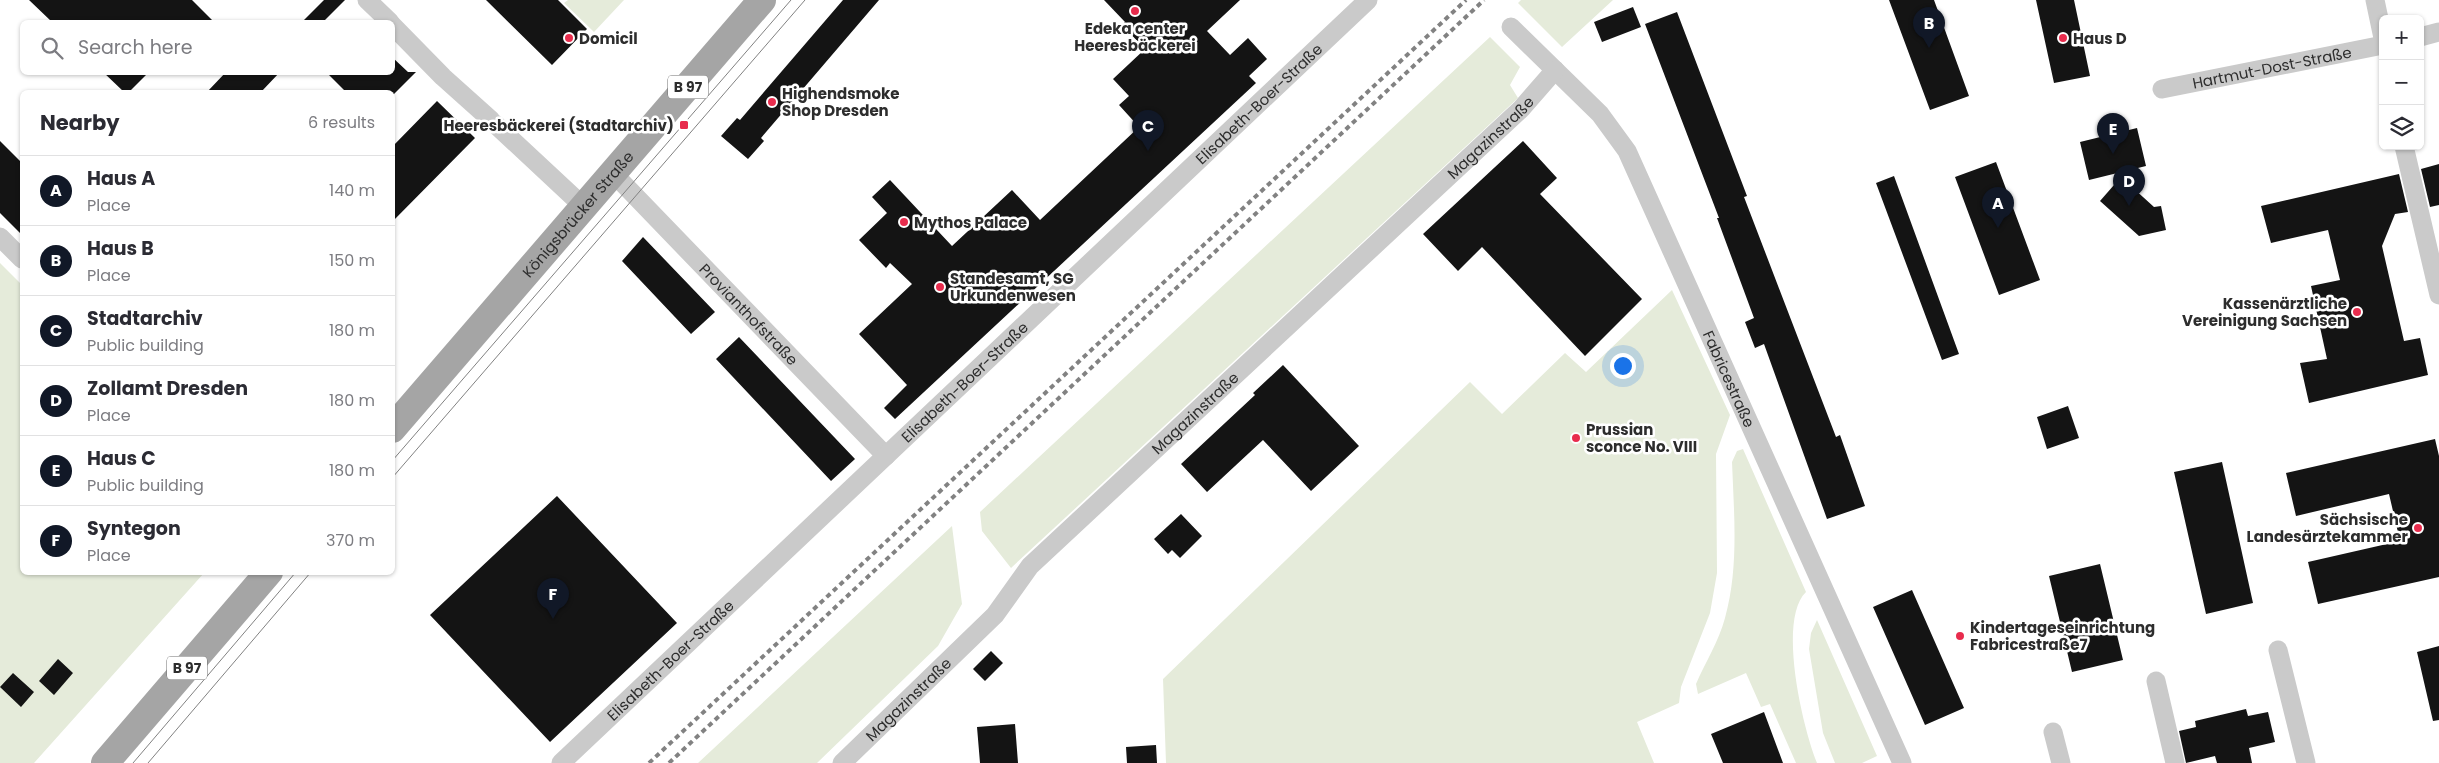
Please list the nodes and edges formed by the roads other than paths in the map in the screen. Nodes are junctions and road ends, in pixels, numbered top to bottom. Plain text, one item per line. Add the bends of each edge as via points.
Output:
1 (367, 0) edge
2 (762, 0) edge
3 (1368, 0) edge
4 (2375, 0) edge
5 (2379, 19) edge
6 (387, 20) edge
7 (1511, 27) dead end
8 (395, 28) edge
9 (2439, 32) edge
10 (2424, 36) edge
11 (2379, 46) edge
12 (1555, 70) junction
13 (2162, 89) dead end
14 (2405, 150) edge
15 (613, 173) junction
16 (584, 207) junction
17 (0, 237) edge
18 (20, 257) edge
19 (2439, 295) edge
20 (395, 426) edge
21 (886, 456) junction
22 (266, 575) edge
23 (2278, 650) dead end
24 (2156, 681) dead end
25 (2053, 732) dead end
26 (104, 763) edge
27 (561, 763) edge
28 (842, 763) edge
29 (1902, 763) edge
30 (2061, 763) edge
31 (2175, 763) edge
32 (2306, 763) edge

1 - 6 street
2 - 15 main road, Königsbrücker Straße / B 97
3 - 21 street, Elisabeth-Boer-Straße
4 - 5 street
7 - 12 street, Fabricestraße
8 - 16 street via 470,101 480,103 512,131 517,145
9 - 10 street
11 - 13 street, Hartmut-Dost-Straße
12 - 28 street, Magazinstraße via 1521,109 1030,566 996,615
12 - 29 street, Fabricestraße via 1600,114 1627,151
14 - 19 street
15 - 16 main road, Königsbrücker Straße / B 97
15 - 21 street, Provianthofstraße
16 - 20 main road, Königsbrücker Straße / B 97
17 - 18 street
21 - 27 street, Elisabeth-Boer-Straße
22 - 26 main road, B 97
23 - 32 street
24 - 31 street
25 - 30 street

